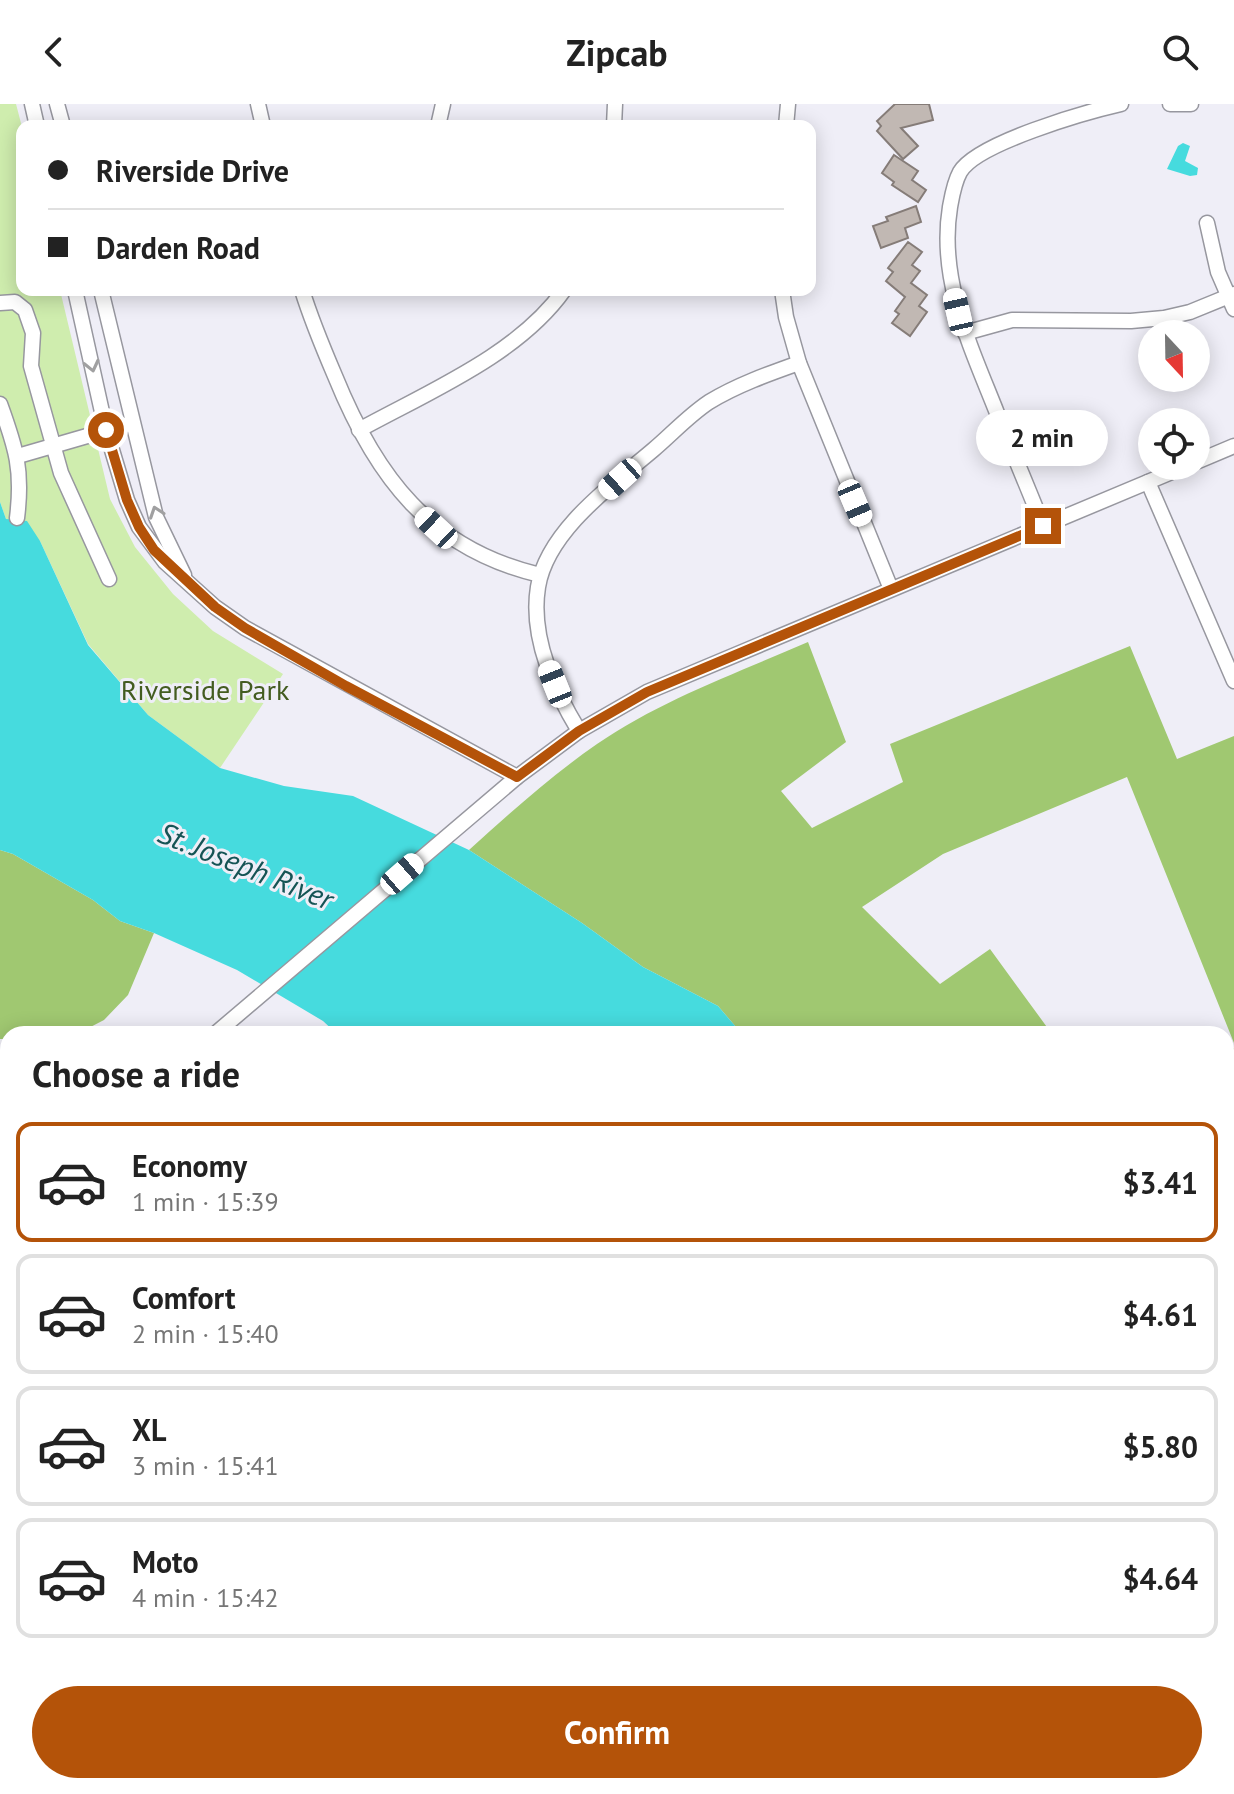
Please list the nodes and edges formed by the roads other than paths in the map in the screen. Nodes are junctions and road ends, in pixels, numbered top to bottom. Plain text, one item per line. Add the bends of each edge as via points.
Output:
1 (1121, 104) edge
2 (1170, 104) edge
3 (1191, 104) edge
4 (1207, 223) dead end
5 (76, 296) edge
6 (102, 296) edge
7 (304, 296) edge
8 (559, 296) edge
9 (783, 296) edge
10 (1232, 300) edge
11 (0, 303) edge
12 (965, 333) junction
13 (799, 363) junction
14 (0, 404) edge
15 (132, 423) junction
16 (106, 430) junction
17 (359, 430) junction
18 (54, 445) junction
19 (1234, 446) edge
20 (18, 456) junction
21 (1210, 456) edge
22 (1153, 480) edge
23 (1148, 482) junction
24 (17, 518) dead end
25 (1043, 526) junction
26 (540, 575) junction
27 (109, 579) dead end
28 (188, 583) junction
29 (891, 589) junction
30 (1227, 645) edge
31 (1234, 681) edge
32 (579, 731) junction
33 (517, 777) junction
34 (225, 1026) edge

1 - 12 street via 1003,143 960,172 947,223 952,284
2 - 3 street
4 - 10 street via 1218,272
5 -> 16 street
6 - 15 street
7 - 17 street
8 - 17 street via 499,352
9 - 13 street
10 - 12 street via 1164,318 1012,320
11 - 18 street via 15,302 25,310 33,333 31,366
12 - 25 street
13 - 26 street via 738,386 681,424 576,517
13 - 29 street
14 - 20 street
15 - 16 street
28 -> 15 street via 156,517
16 - 18 street
16 - 28 street via 139,527
17 - 26 street via 390,480 436,528 491,561
18 - 20 street
18 - 27 street via 61,473
19 - 21 street
20 - 24 street
22 - 23 street
23 - 25 street
23 - 30 street
25 - 29 street
26 - 32 street via 536,612 542,647
28 - 33 street via 245,628
29 - 32 street via 647,692
30 - 31 street
32 - 33 street
33 - 34 street

